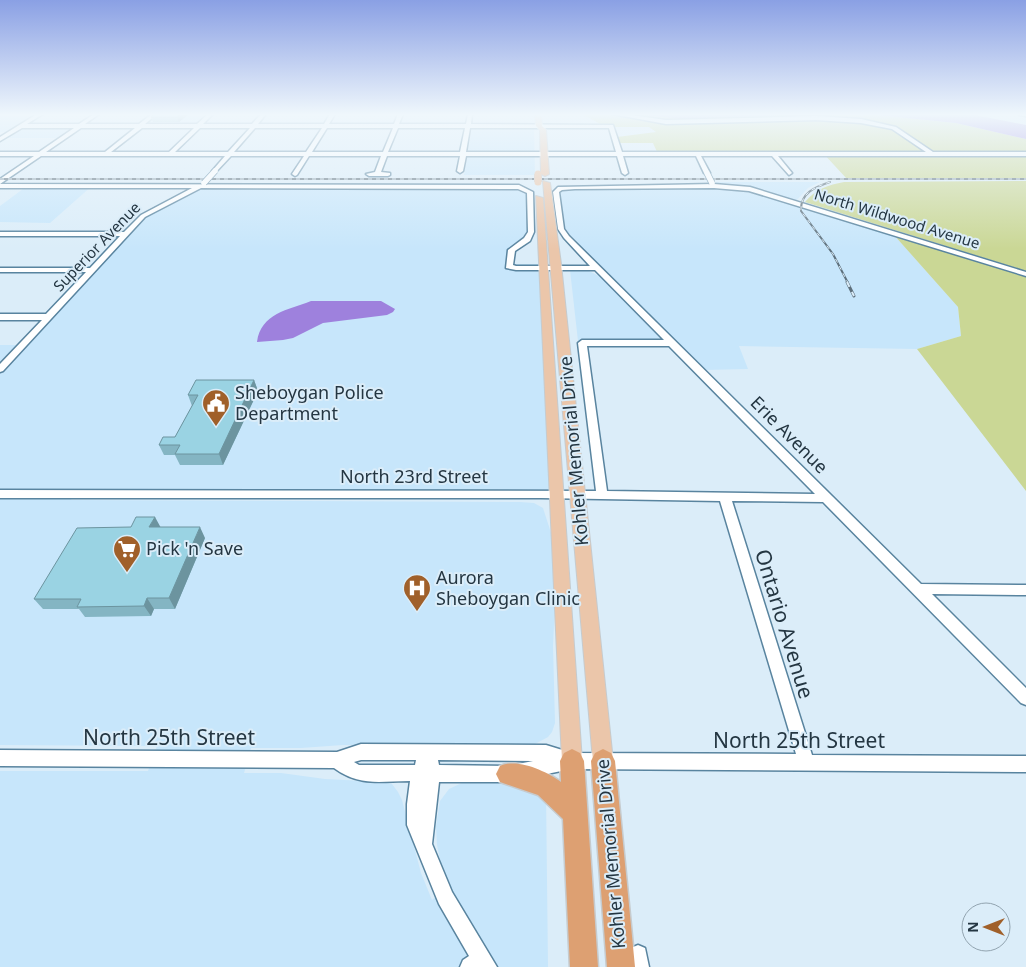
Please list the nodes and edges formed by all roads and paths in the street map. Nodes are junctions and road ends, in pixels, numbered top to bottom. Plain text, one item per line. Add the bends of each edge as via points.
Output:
1 (33, 159) edge
2 (225, 159) edge
3 (304, 159) edge
4 (383, 159) edge
5 (462, 159) edge
6 (540, 159) edge
7 (621, 159) edge
8 (699, 159) edge
9 (778, 159) edge
10 (460, 171) dead end
11 (789, 173) dead end
12 (294, 174) dead end
13 (369, 174) dead end
14 (377, 174) junction
15 (388, 174) dead end
16 (626, 174) dead end
17 (542, 178) junction
18 (0, 182) edge
19 (713, 184) junction
20 (202, 185) junction
21 (0, 186) edge
22 (171, 186) junction
23 (562, 187) joint
24 (160, 200) junction
25 (0, 234) edge
26 (126, 234) junction
27 (550, 266) junction
28 (595, 266) junction
29 (0, 270) edge
30 (92, 270) junction
31 (1026, 274) edge
32 (0, 317) edge
33 (48, 317) junction
34 (673, 343) junction
35 (0, 369) edge
36 (0, 494) edge
37 (556, 494) junction
38 (578, 496) junction
39 (602, 496) junction
40 (724, 498) junction
41 (827, 498) junction
42 (918, 589) junction
43 (1026, 590) edge
44 (1026, 698) edge
45 (427, 752) junction
46 (0, 758) edge
47 (337, 760) junction
48 (572, 761) junction
49 (603, 761) junction
50 (806, 762) junction
51 (1026, 764) edge
52 (425, 773) junction
53 (508, 774) junction
54 (575, 814) junction
55 (633, 963) edge
56 (480, 964) edge
57 (584, 967) edge

1 - 18 street
2 - 20 street, Superior Avenue, bridge
3 - 12 street
4 - 14 street
5 - 10 street
6 - 17 main road
7 - 16 street
8 - 19 street, bridge
9 - 11 street
13 - 14 street
14 - 15 street
17 - 27 main road, Kohler Memorial Drive
17 - 27 main road, Kohler Memorial Drive
19 - 23 street, North Wildwood Avenue
19 - 31 street, North Wildwood Avenue via 761,192
20 - 22 street
20 - 24 street, Superior Avenue
20 - 27 street via 525,188 530,192 531,232 514,248 509,265
21 - 22 street
22 - 24 street
23 - 28 street, Erie Avenue via 556,192 561,229
24 - 26 street, Superior Avenue
25 - 26 street
26 - 30 street, Superior Avenue
27 - 28 street
27 - 37 main road, Kohler Memorial Drive
27 - 38 main road, Kohler Memorial Drive
28 - 34 street, Erie Avenue
29 - 30 street
30 - 33 street, Superior Avenue
32 - 33 street
33 - 35 street, Superior Avenue
34 - 39 street via 582,343
34 - 41 street, Erie Avenue
36 - 37 street, North 23rd Street
37 - 38 street, North 23rd Street
37 - 48 main road, Kohler Memorial Drive
38 - 39 street, North 23rd Street
38 - 49 main road, Kohler Memorial Drive
39 - 40 street, North 23rd Street
40 - 41 street, North 23rd Street
40 - 50 street, Ontario Avenue
41 - 42 street, Erie Avenue
42 - 43 street
42 - 44 street, Erie Avenue
45 - 47 street, North 25th Street via 361,752
45 - 48 street, North 25th Street via 546,753
45 - 52 street
46 - 47 street, North 25th Street
47 - 52 street, North 25th Street via 352,771
48 - 49 street, North 25th Street
48 - 53 street, North 25th Street
48 - 54 highway, Kohler Memorial Drive
49 - 50 street, North 25th Street
49 - 55 highway, Kohler Memorial Drive
50 - 51 street, North 25th Street
52 - 53 street, North 25th Street
52 - 56 street via 424,842 445,898
53 - 54 highway via 546,784
54 - 57 highway, Kohler Memorial Drive

